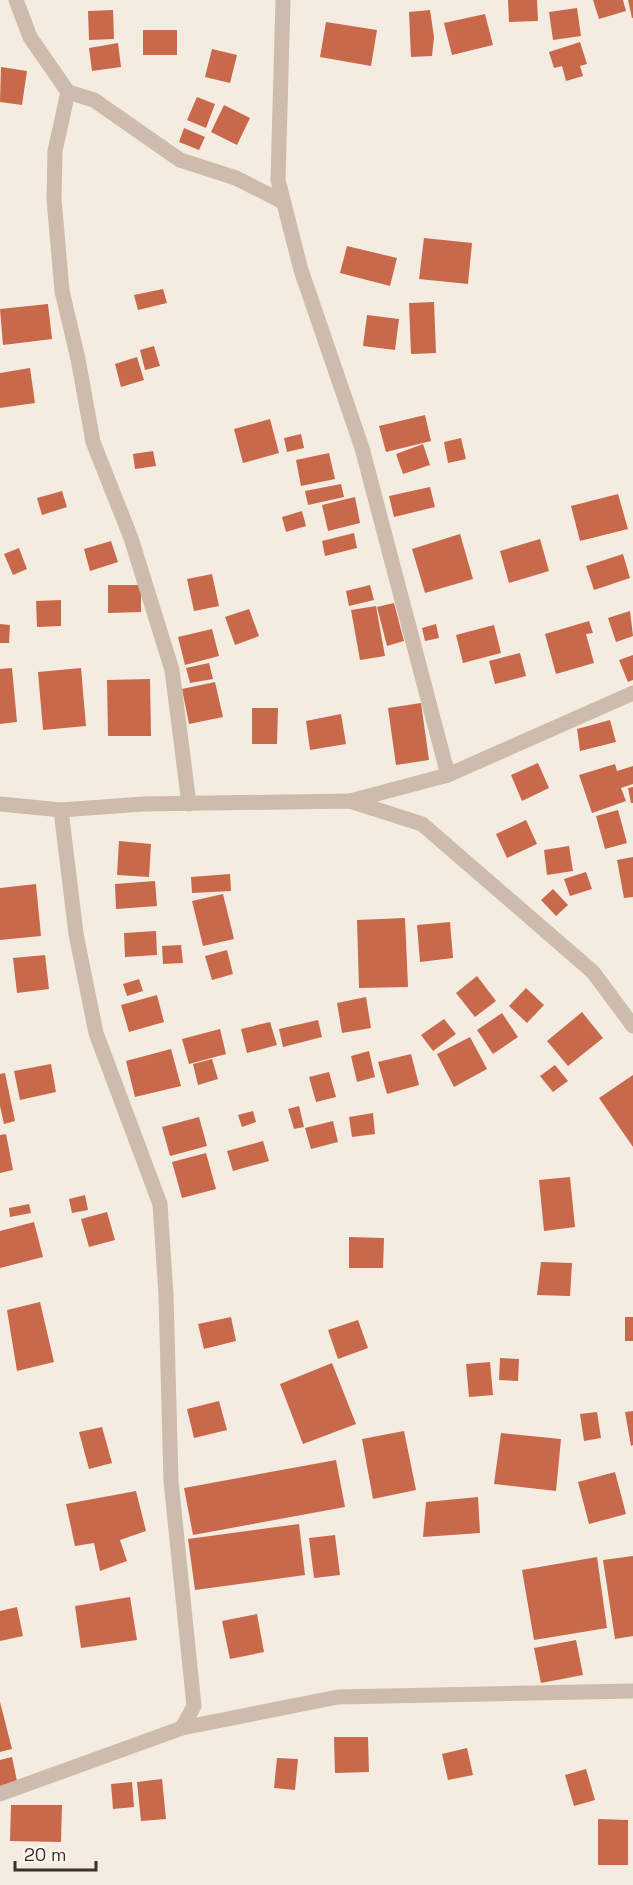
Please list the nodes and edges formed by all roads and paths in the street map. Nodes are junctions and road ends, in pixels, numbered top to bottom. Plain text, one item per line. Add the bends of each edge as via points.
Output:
1 (16, 0) edge
2 (283, 0) edge
3 (68, 92) junction
4 (284, 202) junction
5 (633, 693) edge
6 (448, 775) junction
7 (350, 801) junction
8 (0, 804) edge
9 (189, 804) junction
10 (61, 810) junction
11 (633, 1026) edge
12 (633, 1691) edge
13 (182, 1728) junction
14 (0, 1794) edge

1 - 3 street via 30,37
2 - 4 street via 278,180
3 - 4 street via 94,100 180,160 236,178
3 - 9 street via 55,151 54,199 62,291 93,442 131,538 172,670
4 - 6 street via 302,270 362,448
5 - 6 street
6 - 7 street
7 - 9 street
7 - 11 street via 422,824 592,972
8 - 10 street
9 - 10 street
10 - 13 street via 76,934 96,1033 160,1204 171,1481 194,1706
12 - 13 street via 338,1697
13 - 14 street

